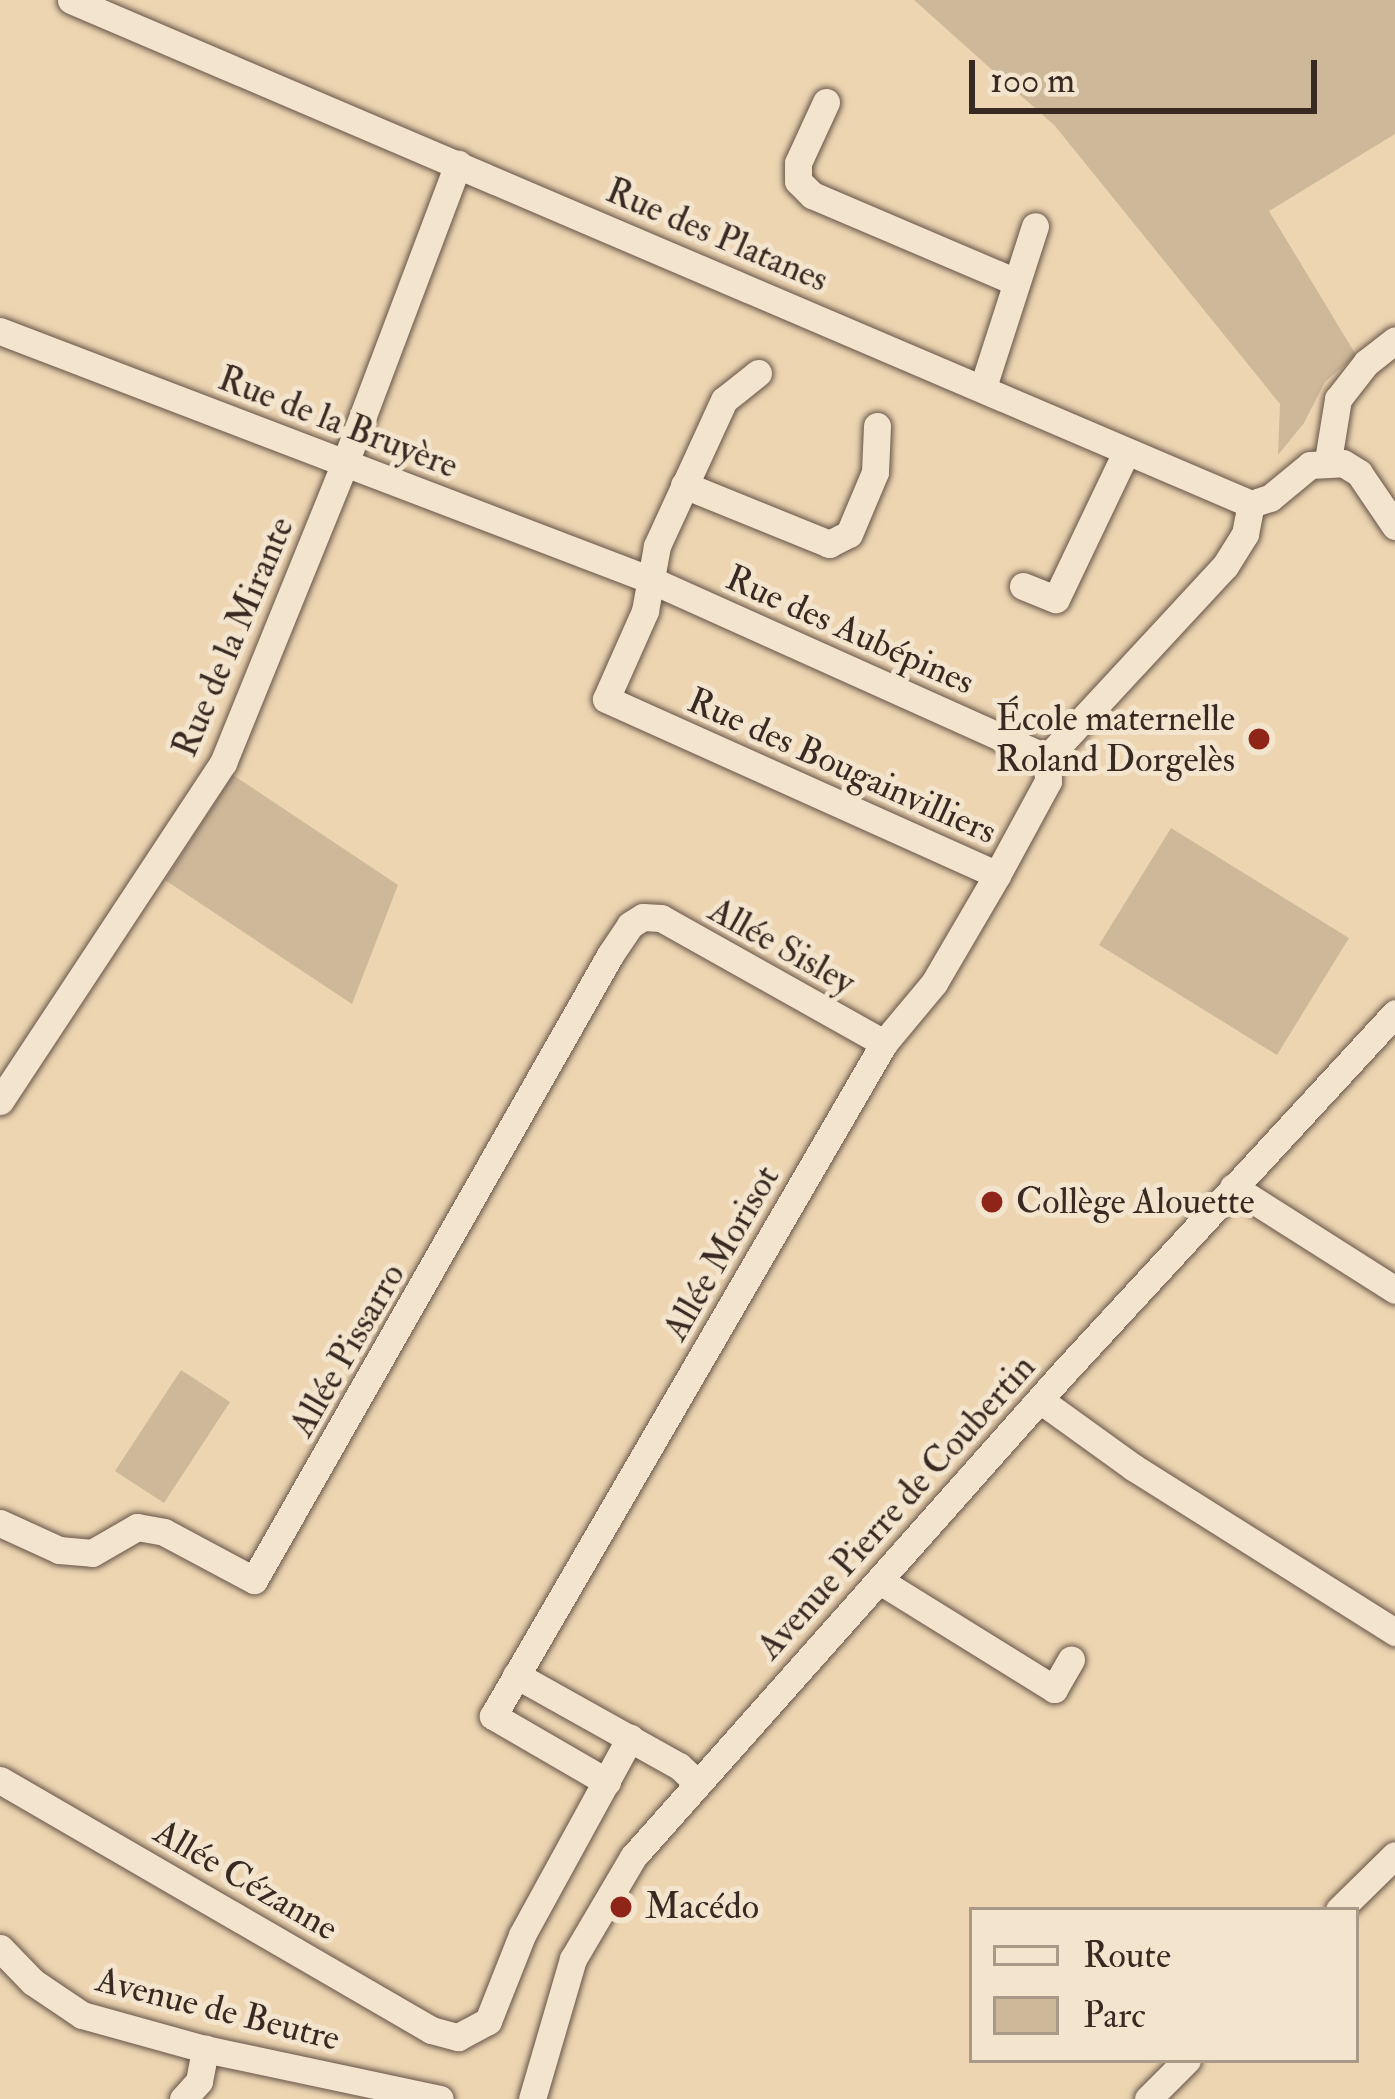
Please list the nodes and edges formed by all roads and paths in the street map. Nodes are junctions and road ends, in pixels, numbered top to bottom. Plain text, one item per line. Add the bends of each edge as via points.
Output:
1 (70, 0) edge
2 (826, 102) dead end
3 (458, 164) junction
4 (1035, 226) dead end
5 (1015, 281) junction
6 (0, 331) edge
7 (1395, 340) edge
8 (758, 373) dead end
9 (983, 387) junction
10 (877, 426) dead end
11 (1126, 452) junction
12 (1328, 460) junction
13 (346, 463) junction
14 (684, 485) junction
15 (1251, 504) junction
16 (1395, 526) edge
17 (651, 580) junction
18 (1023, 586) dead end
19 (1047, 758) junction
20 (997, 874) junction
21 (644, 917) joint
22 (1395, 1013) edge
23 (884, 1043) junction
24 (0, 1101) edge
25 (1233, 1187) junction
26 (1395, 1290) edge
27 (1040, 1400) junction
28 (0, 1522) edge
29 (880, 1581) junction
30 (1395, 1632) edge
31 (1071, 1659) dead end
32 (516, 1675) junction
33 (630, 1738) junction
34 (0, 1780) edge
35 (607, 1782) junction
36 (696, 1783) junction
37 (1395, 1855) edge
38 (1342, 1907) edge
39 (3, 1957) edge
40 (205, 2049) junction
41 (1184, 2063) edge
42 (183, 2099) edge
43 (440, 2099) edge
44 (532, 2099) edge
45 (1148, 2099) edge

1 - 3 street, Rue des Platanes
2 - 5 street via 798,163 798,181 812,195
3 - 9 street, Rue des Platanes
3 - 13 street, Rue de la Mirante
4 - 5 street
5 - 9 street
6 - 13 street, Rue de la Bruyère
7 - 12 street via 1339,399
8 - 14 street via 724,400
9 - 11 street, Rue des Platanes
10 - 14 street via 875,472 841,541 829,544
11 - 15 street, Rue des Platanes
11 - 18 street via 1056,599
12 - 15 street
12 - 16 street via 1359,473
13 - 17 street, Rue de la Bruyère
13 - 24 street, Rue de la Mirante via 223,763
14 - 17 street
15 - 19 street via 1226,566
17 - 19 street, Rue des Aubépines
17 - 20 street, Rue des Bougainvilliers via 605,699
19 - 20 street, Rue des Bougainvilliers via 1048,781
20 - 23 street, Allée Morisot via 934,983
21 - 23 street, Allée Sisley via 661,918
21 - 28 street, Allée Pissarro via 610,955 254,1580 164,1532 137,1527 92,1553 59,1550
22 - 25 street, Avenue Pierre de Coubertin
23 - 32 street, Allée Morisot
25 - 26 street
25 - 27 street, Avenue Pierre de Coubertin
27 - 29 street, Avenue Pierre de Coubertin
27 - 30 street
29 - 31 street via 1054,1689
29 - 36 street, Avenue Pierre de Coubertin
32 - 33 street
32 - 35 street, Allée Morisot via 493,1715
33 - 35 street
33 - 36 street
34 - 35 street, Allée Cézanne via 431,2030 458,2037 488,2021 522,1935
36 - 44 street, Avenue Pierre de Coubertin via 601,1905 574,1959
37 - 38 street
39 - 40 street, Avenue de Beutre via 82,2015
40 - 42 street via 199,2081
40 - 43 street, Avenue de Beutre
41 - 45 street

